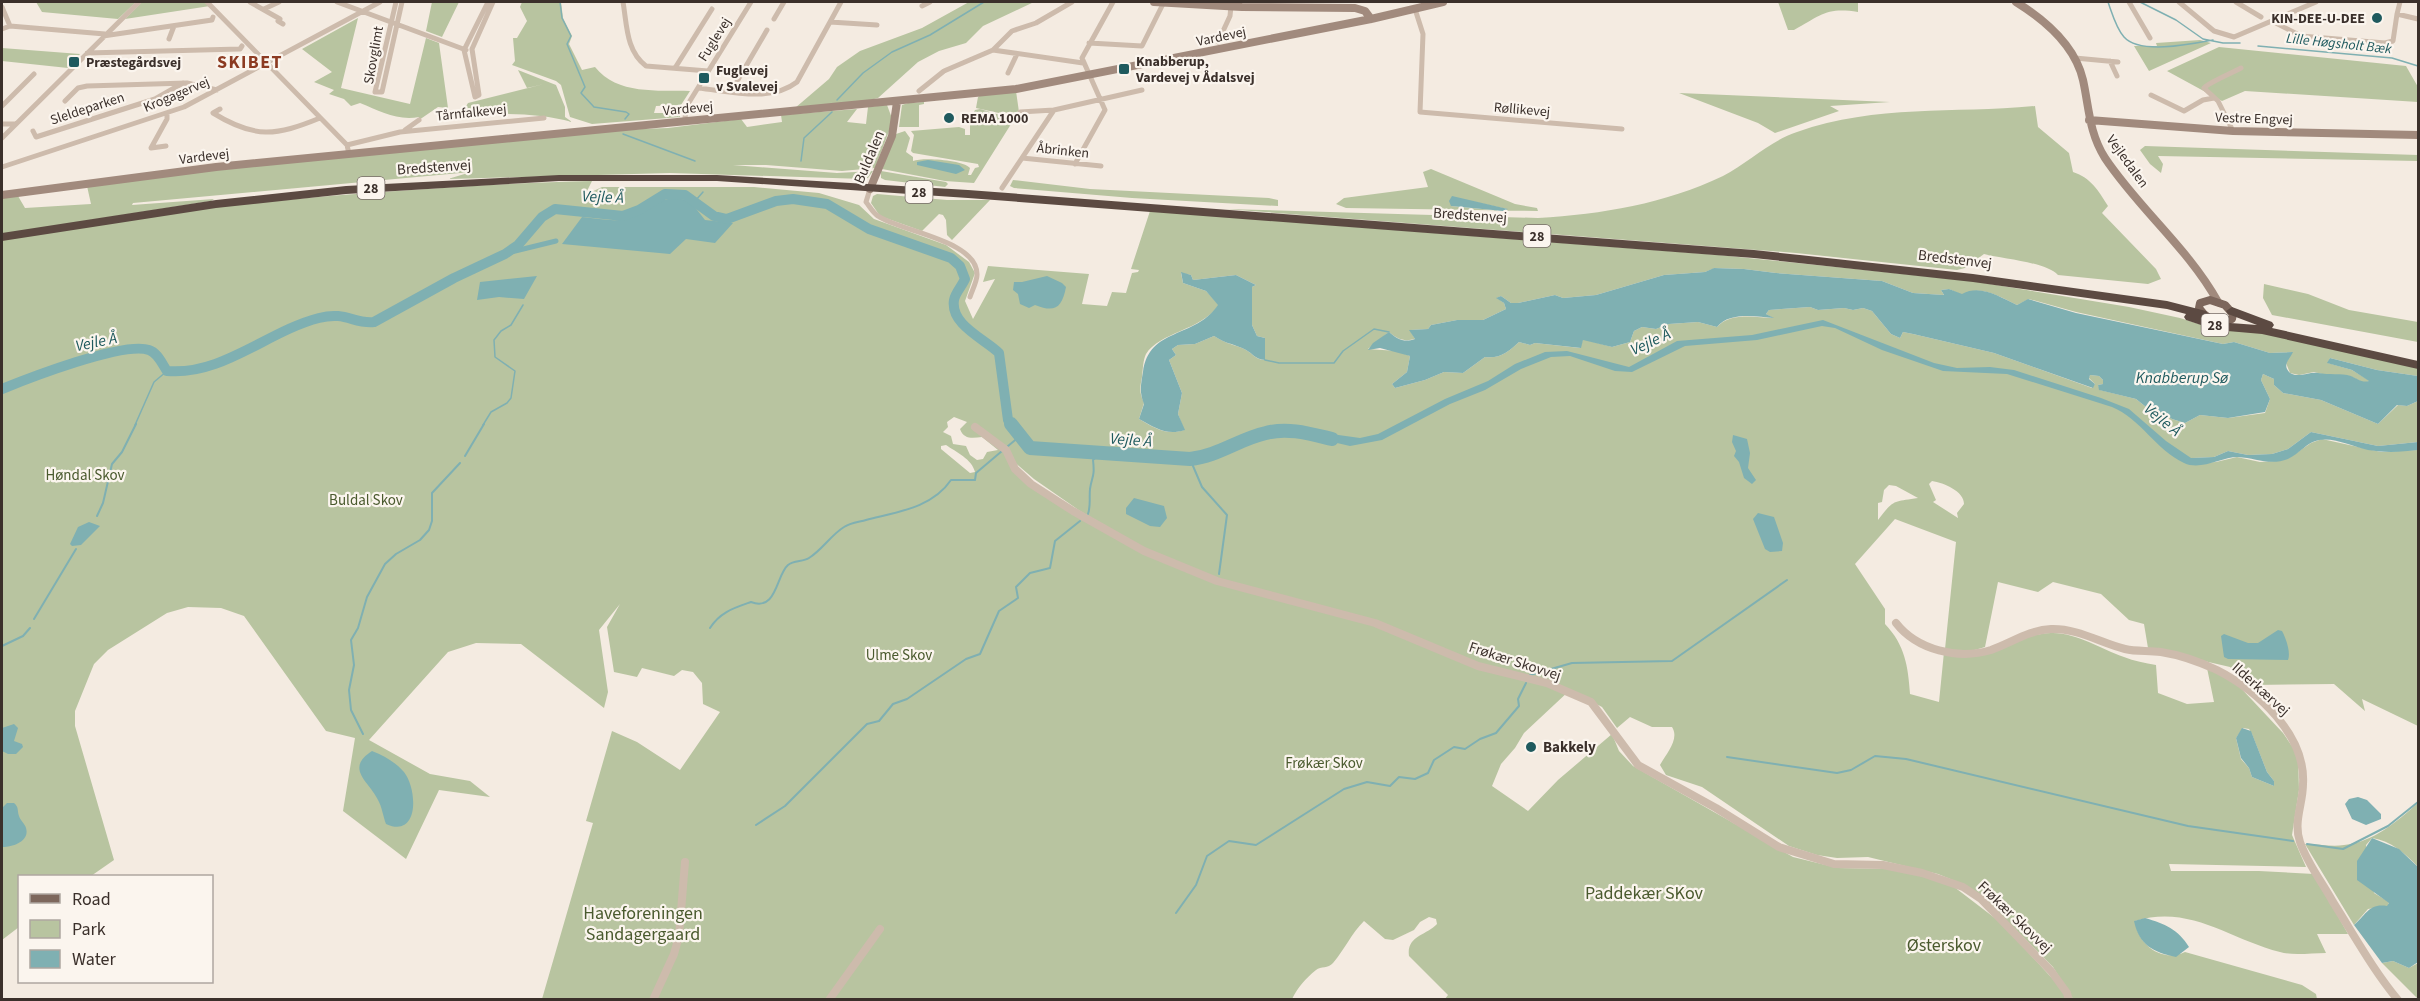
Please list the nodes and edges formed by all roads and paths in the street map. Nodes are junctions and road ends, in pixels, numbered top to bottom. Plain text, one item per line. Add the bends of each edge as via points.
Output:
1 (139, 2) edge
2 (207, 2) edge
3 (250, 2) edge
4 (279, 2) edge
5 (337, 2) edge
6 (381, 2) edge
7 (396, 2) edge
8 (402, 2) edge
9 (488, 2) edge
10 (493, 2) edge
11 (623, 2) edge
12 (751, 2) edge
13 (784, 2) edge
14 (842, 2) edge
15 (930, 2) edge
16 (1072, 2) edge
17 (1113, 2) edge
18 (1154, 2) edge
19 (1164, 2) edge
20 (1443, 2) edge
21 (2016, 2) edge
22 (2129, 2) edge
23 (2179, 2) edge
24 (2236, 2) edge
25 (2254, 2) edge
26 (2316, 2) edge
27 (2400, 2) edge
28 (1270, 5) edge
29 (922, 6) dead end
30 (1231, 6) junction
31 (2243, 6) junction
32 (2, 7) edge
33 (264, 9) junction
34 (712, 9) dead end
35 (1415, 9) junction
36 (362, 12) junction
37 (2397, 15) junction
38 (213, 17) dead end
39 (2261, 17) dead end
40 (774, 19) dead end
41 (1371, 19) junction
42 (2418, 19) edge
43 (2272, 21) junction
44 (830, 22) junction
45 (283, 24) dead end
46 (393, 25) junction
47 (10, 26) junction
48 (174, 26) junction
49 (877, 26) dead end
50 (2, 28) edge
51 (767, 30) dead end
52 (103, 36) junction
53 (2150, 38) dead end
54 (170, 39) dead end
55 (1218, 42) dead end
56 (1089, 43) junction
57 (242, 46) dead end
58 (464, 50) junction
59 (993, 50) junction
60 (471, 52) junction
61 (87, 53) junction
62 (1017, 54) junction
63 (2075, 58) junction
64 (2110, 61) junction
65 (2118, 62) dead end
66 (1083, 63) junction
67 (267, 64) junction
68 (675, 68) junction
69 (1002, 68) dead end
70 (2241, 68) dead end
71 (708, 71) junction
72 (34, 74) dead end
73 (1089, 76) junction
74 (2118, 76) dead end
75 (183, 83) junction
76 (698, 88) junction
77 (217, 90) junction
78 (732, 90) junction
79 (1142, 90) dead end
80 (918, 91) dead end
81 (2151, 95) dead end
82 (1101, 98) junction
83 (2214, 98) junction
84 (65, 101) dead end
85 (897, 102) junction
86 (2, 106) edge
87 (220, 110) dead end
88 (1054, 110) junction
89 (1020, 112) dead end
90 (167, 113) junction
91 (320, 118) junction
92 (544, 118) dead end
93 (419, 120) dead end
94 (2089, 120) junction
95 (684, 122) junction
96 (2, 124) edge
97 (15, 124) junction
98 (1622, 129) dead end
99 (33, 131) dead end
100 (2233, 131) junction
101 (400, 132) junction
102 (2418, 135) edge
103 (2, 138) edge
104 (166, 146) dead end
105 (348, 149) junction
106 (1022, 158) junction
107 (1075, 164) junction
108 (1101, 166) dead end
109 (2, 167) edge
110 (871, 187) junction
111 (1002, 188) dead end
112 (2, 195) edge
113 (2, 237) edge
114 (2200, 272) junction
115 (2076, 293) junction
116 (970, 297) dead end
117 (2218, 302) junction
118 (2203, 306) junction
119 (2232, 315) junction
120 (2418, 364) edge
121 (975, 427) dead end
122 (1896, 623) dead end
123 (685, 862) dead end
124 (880, 929) dead end
125 (653, 999) edge
126 (829, 999) edge
127 (2069, 999) edge
128 (2398, 999) edge

1 - 52 street
2 - 67 street
3 - 33 street
4 - 33 street
5 - 36 street, Skovglimt
6 - 36 street, Krogagervej
7 - 46 street, Skovglimt
8 - 46 street, Skovglimt
9 - 58 street
10 - 60 street
11 - 68 street via 635,57 646,66
12 - 71 street, Fuglevej
13 - 40 street
14 - 44 street
15 - 29 street
16 - 59 street via 1036,23 1012,31
17 - 56 street
18 - 19 street
19 - 30 street
19 - 56 street via 1142,46
20 - 35 street, Vardevej
21 - 63 street, Vejledalen via 2046,24
22 - 53 street
23 - 43 street via 2214,31 2229,37 2241,36
24 - 31 street
25 - 31 street
26 - 43 street
27 - 37 street
28 - 30 street
28 - 41 street via 1354,8 1365,11
30 - 55 street
31 - 39 street
32 - 47 street
33 - 45 street
34 - 68 street
35 - 41 street, Vardevej
35 - 98 street, Røllikevej via 1423,34 1420,112
36 - 46 street, Skovglimt
36 - 67 street, Krogagervej
37 - 42 street
37 - 43 street via 2393,41 2385,43 2306,36
38 - 48 street
41 - 73 street, Vardevej
44 - 49 street
44 - 78 street via 790,88 776,93
46 - 46 street, Skovglimt via 375,92 382,92
46 - 58 street, Skovglimt
47 - 50 street
47 - 52 street
48 - 52 street
48 - 54 street
50 - 52 street
51 - 78 street
52 - 61 street
56 - 66 street
57 - 61 street
58 - 60 street, Skovglimt
58 - 60 street via 475,97 479,95
59 - 62 street
59 - 80 street via 948,69
61 - 97 street
62 - 66 street
62 - 69 street via 1009,71
63 - 64 street
63 - 94 street, Vejledalen via 2083,76
64 - 65 street
64 - 74 street
66 - 73 street
67 - 77 street, Krogagervej
67 - 91 street
68 - 71 street
70 - 83 street via 2205,85
71 - 76 street, Fuglevej
72 - 86 street
73 - 82 street
73 - 85 street, Vardevej via 1016,89
75 - 77 street, Sleldeparken
75 - 84 street, Sleldeparken via 84,86
75 - 99 street, Sleldeparken via 155,99 36,137
76 - 78 street
76 - 95 street, Fuglevej via 688,104
77 - 90 street, Krogagervej
79 - 82 street
81 - 83 street via 2184,111
82 - 88 street
82 - 107 street via 1104,114
83 - 100 street
85 - 95 street, Vardevej
85 - 110 street, Buldalen via 895,130
87 - 91 street via 213,113 235,128 255,133 291,130
88 - 89 street
88 - 106 street
90 - 104 street via 151,148
90 - 109 street, Krogagervej
91 - 105 street
92 - 101 street, Tårnfalkevej
93 - 101 street, Tårnfalkevej
94 - 100 street, Vestre Engvej
94 - 114 street, Vejledalen via 2106,158
95 - 105 street, Vardevej
96 - 97 street
97 - 103 street
100 - 102 street, Vestre Engvej
101 - 105 street, Tårnfalkevej
105 - 112 street, Vardevej
106 - 107 street, Åbrinken
106 - 111 street
107 - 108 street, Åbrinken
110 - 113 highway, Bredstenvej / 28 via 764,180 570,178 417,185 216,204
110 - 115 highway, Bredstenvej / 28 via 1754,254
110 - 116 street, Buldalen via 866,202 873,214 952,244 975,261 979,279
114 - 117 street, Vejledalen
114 - 118 street, Vejledalen
115 - 118 highway, Bredstenvej / 28
115 - 120 highway, Bredstenvej / 28 via 2177,313 2216,326 2256,329
117 - 118 main road, 28
117 - 119 main road, 28
118 - 119 main road, 28 via 2216,321
119 - 120 highway, Bredstenvej / 28
121 - 127 street, Frøkær Skovvej via 1006,450 1015,469 1031,484 1144,551 1217,581 1375,623 1478,666 1547,683 1591,702 1638,765 1779,847 1834,864 1883,865 1922,873 1963,887 1981,899 2051,971
122 - 128 street, Ilderkærvej via 1900,630 1926,645 1968,654 2052,629 2128,650 2197,660 2236,681 2289,734 2302,756 2304,777 2297,837 2378,976
123 - 125 street via 679,936
124 - 126 street

